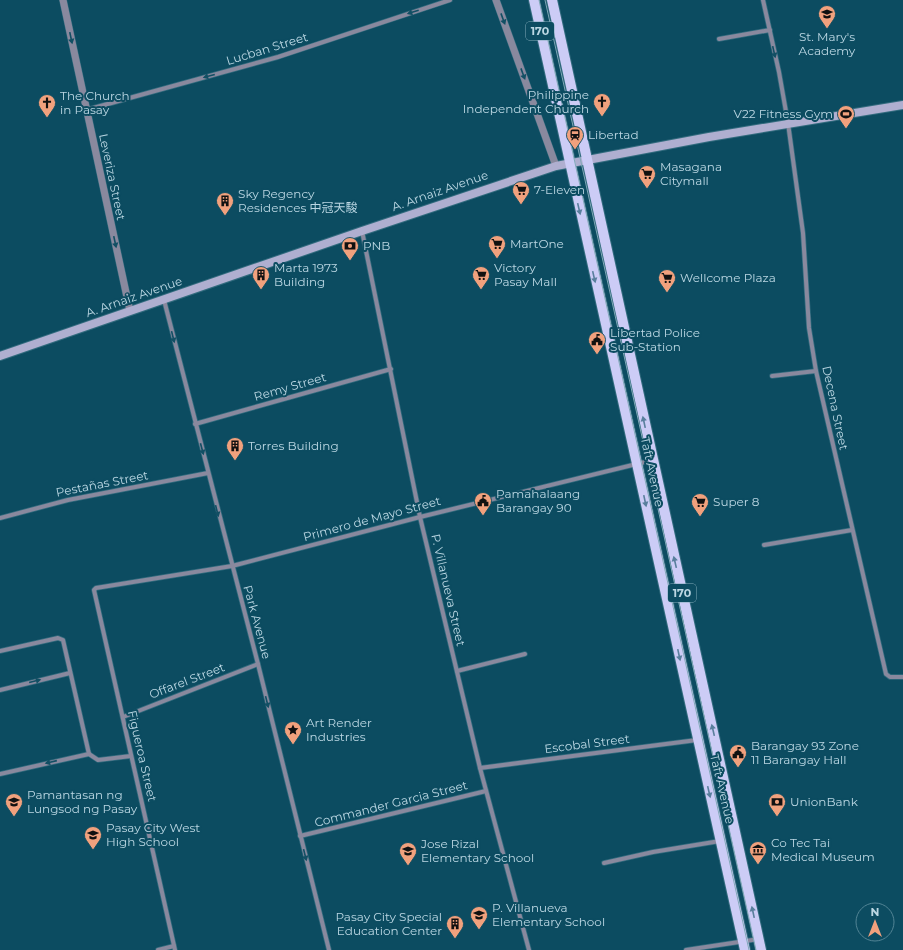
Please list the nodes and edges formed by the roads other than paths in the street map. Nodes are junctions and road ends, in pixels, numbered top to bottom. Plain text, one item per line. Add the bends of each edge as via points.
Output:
1 (63, 0) edge
2 (450, 0) edge
3 (496, 0) edge
4 (534, 0) edge
5 (552, 0) edge
6 (763, 0) edge
7 (770, 30) junction
8 (719, 39) dead end
9 (903, 105) edge
10 (86, 110) junction
11 (788, 123) junction
12 (587, 159) junction
13 (569, 163) junction
14 (556, 166) junction
15 (362, 231) junction
16 (164, 299) junction
17 (130, 311) junction
18 (0, 356) edge
19 (391, 369) junction
20 (816, 371) junction
21 (772, 376) dead end
22 (195, 424) junction
23 (653, 460) junction
24 (636, 463) junction
25 (208, 473) junction
26 (420, 517) junction
27 (0, 518) edge
28 (852, 530) junction
29 (764, 545) dead end
30 (232, 566) junction
31 (94, 590) joint
32 (691, 631) junction
33 (674, 635) junction
34 (0, 651) edge
35 (525, 654) dead end
36 (258, 664) junction
37 (457, 671) junction
38 (70, 673) junction
39 (903, 677) edge
40 (0, 690) edge
41 (123, 717) junction
42 (697, 740) junction
43 (89, 754) junction
44 (131, 756) junction
45 (719, 760) junction
46 (703, 764) junction
47 (480, 768) junction
48 (0, 774) edge
49 (486, 791) junction
50 (300, 836) junction
51 (720, 841) junction
52 (604, 863) dead end
53 (745, 877) junction
54 (729, 881) junction
55 (759, 939) junction
56 (744, 946) edge
57 (174, 948) edge
58 (158, 950) edge
59 (329, 950) edge
60 (528, 950) edge
61 (686, 950) edge
62 (761, 950) edge

1 -> 10 street, Leveriza Street
2 -> 10 street, Lucban Street via 278,57
3 -> 14 street
4 - 13 main road, Taft Avenue / 170
5 - 12 main road, Taft Avenue / 170
6 - 7 street, Decena Street
7 - 8 street
7 -> 11 street, Decena Street
9 - 11 main road, A. Arnaiz Avenue
10 -> 17 street, Leveriza Street
11 - 12 main road, A. Arnaiz Avenue
11 - 20 street, Decena Street via 803,233 809,328
12 - 13 main road, A. Arnaiz Avenue
23 -> 12 main road, Taft Avenue / 170
13 - 14 main road, A. Arnaiz Avenue
13 -> 24 main road, Taft Avenue / 170
14 - 15 main road, A. Arnaiz Avenue
15 - 16 main road, A. Arnaiz Avenue
15 - 19 street, P. Villanueva Street
16 - 17 main road, A. Arnaiz Avenue
16 -> 22 street, Park Avenue
17 - 18 main road, A. Arnaiz Avenue
19 - 22 street, Remy Street
19 - 26 street, P. Villanueva Street
20 - 21 street
20 - 28 street, Decena Street
22 -> 25 street, Park Avenue
23 - 24 street, Primero de Mayo Street
32 -> 23 main road, Taft Avenue / 170
24 - 26 street, Primero de Mayo Street
24 -> 33 main road, Taft Avenue / 170
25 - 27 street, Pestañas Street via 68,500
25 -> 30 street, Park Avenue
26 - 30 street, Primero de Mayo Street
26 - 37 street, P. Villanueva Street
28 - 29 street
28 - 39 street, Decena Street via 886,674 890,677
30 - 31 street, Primero de Mayo Street
30 - 36 street, Park Avenue
31 - 41 street, Figueroa Street
32 - 33 main road
45 -> 32 main road, Taft Avenue / 170
33 -> 42 main road, Taft Avenue / 170
34 - 38 street via 58,638 63,640
35 - 37 street
36 - 41 street, Offarel Street
36 -> 50 street, Park Avenue
37 - 47 street, P. Villanueva Street
40 -> 38 street
38 - 43 street
41 - 44 street, Figueroa Street
42 - 46 main road, Taft Avenue / 170
42 - 47 street, Escobal Street
43 - 44 street via 98,760
43 -> 48 street
44 - 57 street, Figueroa Street
45 - 46 main road
45 - 53 main road, Taft Avenue / 170
46 -> 51 main road, Taft Avenue / 170
47 - 49 street, P. Villanueva Street
49 - 50 street, Commander Garcia Street
49 - 60 street, P. Villanueva Street
50 -> 59 street, Park Avenue
51 - 52 street
51 - 54 main road, Taft Avenue / 170
53 - 54 main road
55 -> 53 main road, Taft Avenue / 170
54 - 56 main road, Taft Avenue / 170
55 - 56 street
55 - 62 main road, Taft Avenue / 170
56 - 61 street
57 - 58 street

